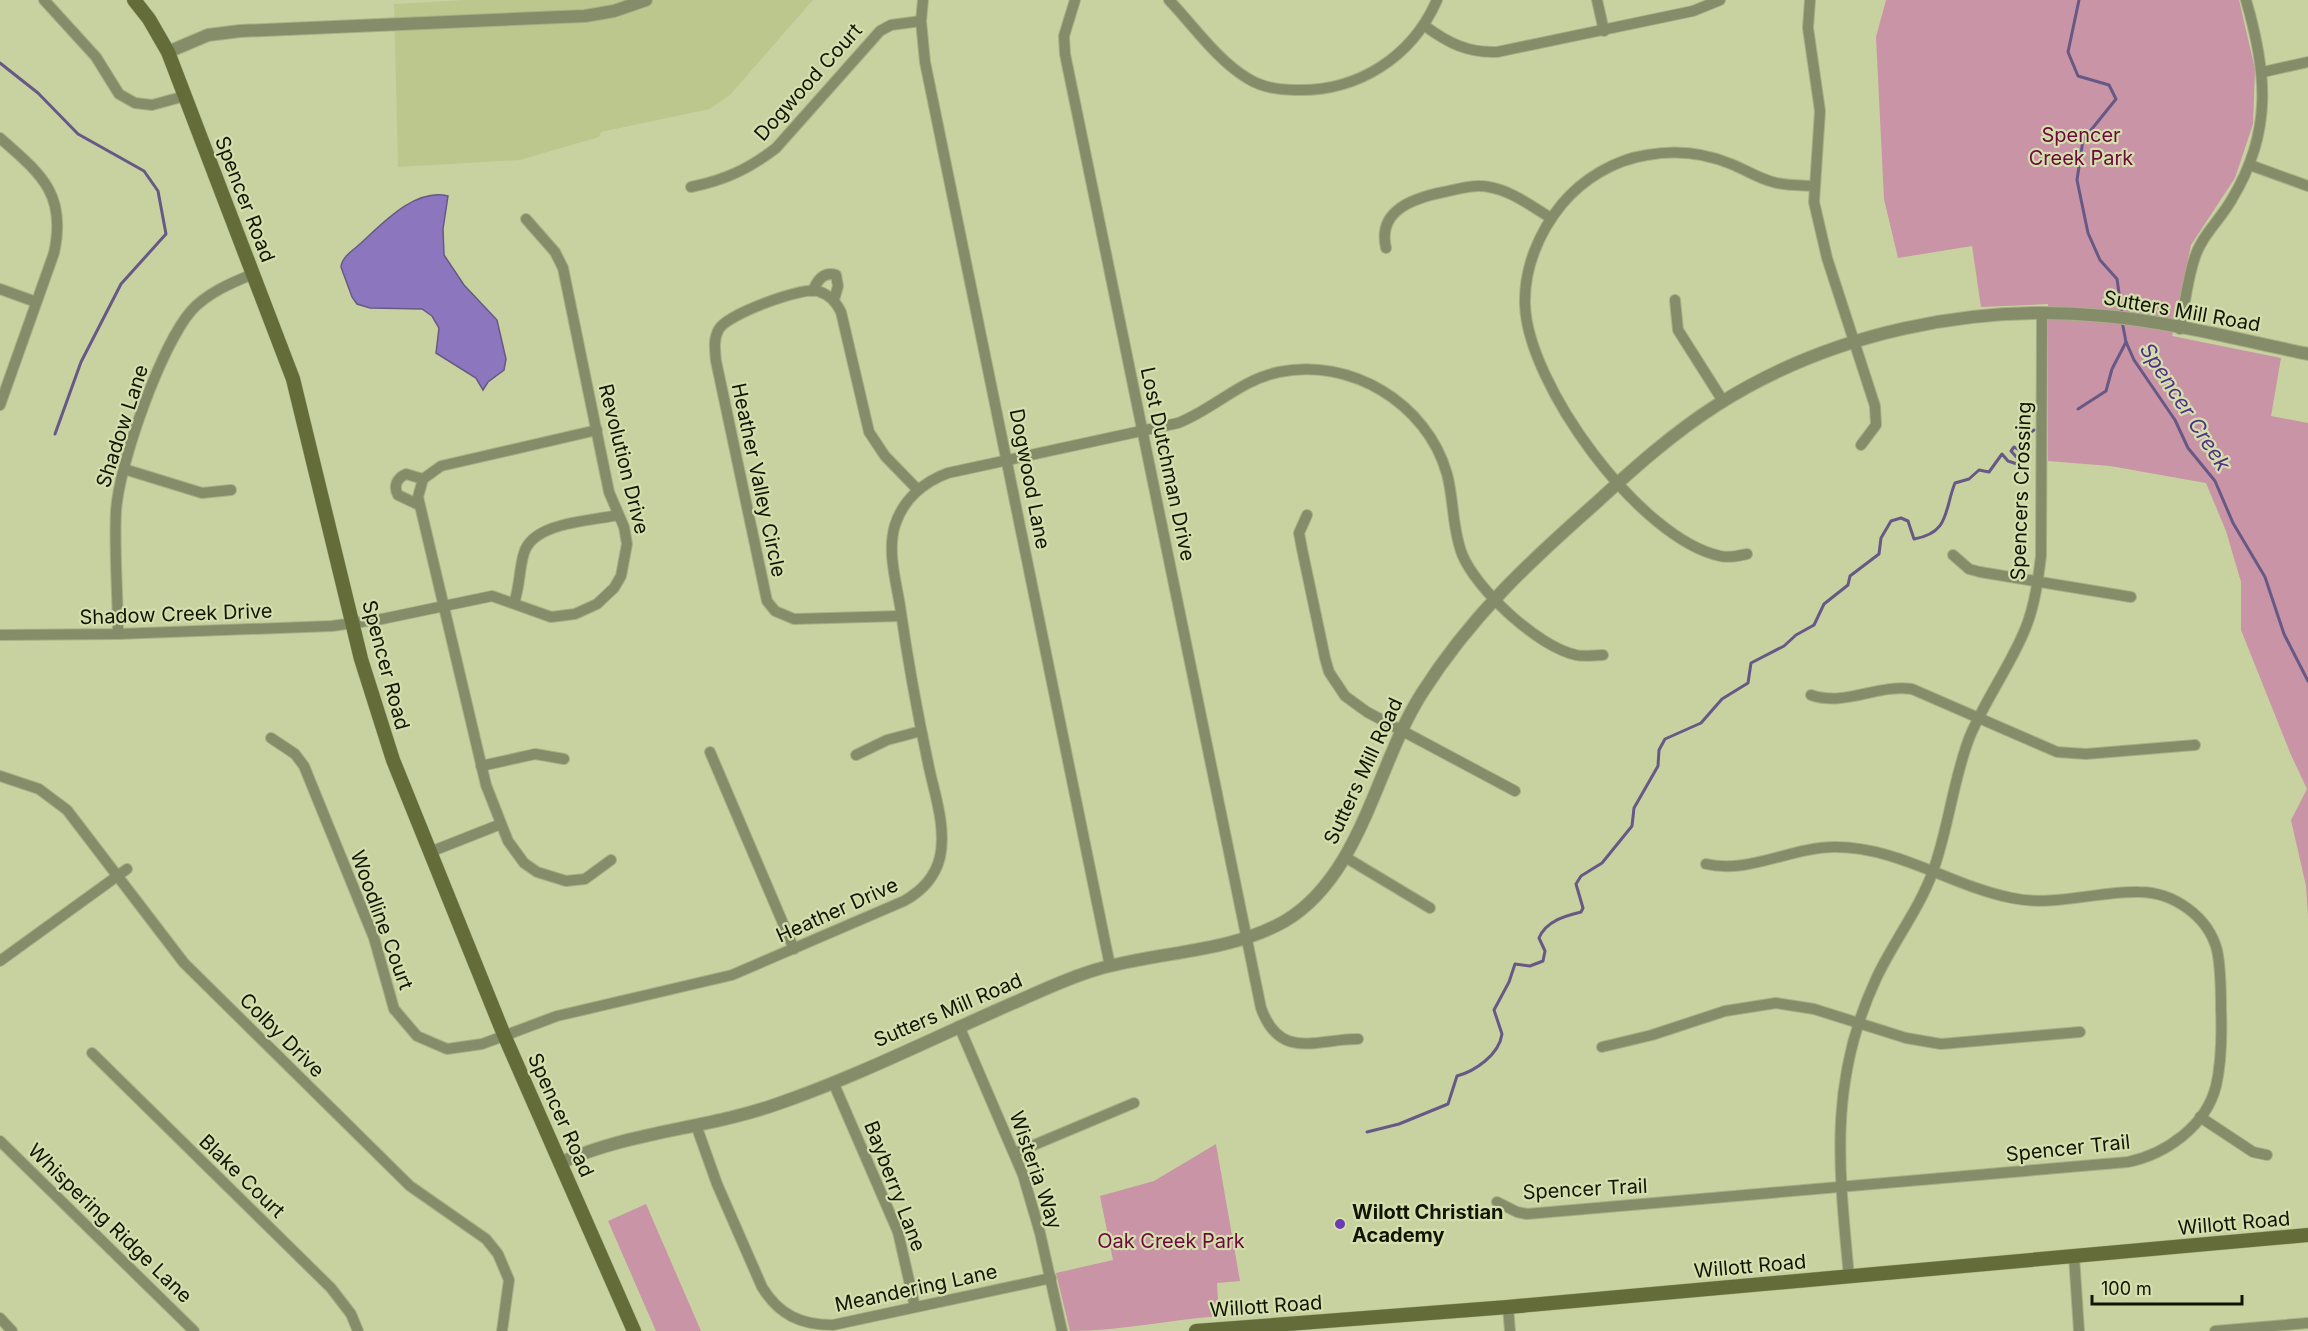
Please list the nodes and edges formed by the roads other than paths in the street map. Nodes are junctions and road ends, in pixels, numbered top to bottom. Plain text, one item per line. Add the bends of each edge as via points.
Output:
1 (44, 0) edge
2 (134, 0) edge
3 (646, 0) edge
4 (923, 0) edge
5 (1075, 0) edge
6 (1169, 0) edge
7 (1437, 0) edge
8 (1597, 0) edge
9 (1720, 0) edge
10 (1810, 0) edge
11 (2246, 0) edge
12 (921, 21) junction
13 (1425, 26) junction
14 (1604, 31) junction
15 (168, 51) junction
16 (2308, 62) edge
17 (2263, 72) junction
18 (185, 96) junction
19 (0, 138) edge
20 (2250, 165) junction
21 (1814, 186) junction
22 (2308, 186) edge
23 (691, 187) dead end
24 (1551, 218) junction
25 (526, 219) dead end
26 (1386, 248) dead end
27 (253, 274) junction
28 (0, 289) edge
29 (813, 291) junction
30 (834, 300) junction
31 (1675, 300) dead end
32 (36, 302) junction
33 (2042, 313) junction
34 (2180, 329) junction
35 (1854, 343) junction
36 (2308, 354) edge
37 (1722, 401) junction
38 (0, 405) edge
39 (597, 430) junction
40 (1143, 432) junction
41 (1861, 445) dead end
42 (1008, 459) junction
43 (124, 469) junction
44 (423, 478) junction
45 (1617, 484) junction
46 (231, 490) dead end
47 (918, 490) junction
48 (419, 505) junction
49 (618, 515) junction
50 (1307, 515) dead end
51 (1747, 554) dead end
52 (1953, 555) dead end
53 (2038, 583) junction
54 (1493, 597) junction
55 (2131, 597) dead end
56 (514, 603) junction
57 (442, 606) junction
58 (901, 616) junction
59 (353, 624) junction
60 (118, 634) junction
61 (0, 635) edge
62 (1603, 655) dead end
63 (1811, 695) dead end
64 (1978, 718) junction
65 (1401, 730) junction
66 (921, 731) junction
67 (271, 738) dead end
68 (2195, 745) dead end
69 (710, 752) dead end
70 (856, 755) dead end
71 (564, 759) dead end
72 (482, 766) junction
73 (0, 777) edge
74 (1515, 791) dead end
75 (501, 824) junction
76 (430, 852) junction
77 (1345, 857) junction
78 (611, 860) dead end
79 (1706, 864) dead end
80 (127, 869) dead end
81 (1934, 870) junction
82 (116, 876) junction
83 (1430, 908) dead end
84 (1246, 937) junction
85 (794, 949) junction
86 (2, 955) edge
87 (1110, 966) junction
88 (1858, 1022) junction
89 (959, 1026) junction
90 (2080, 1032) dead end
91 (504, 1035) junction
92 (1358, 1038) dead end
93 (1282, 1040) junction
94 (1602, 1047) dead end
95 (1276, 1050) dead end
96 (92, 1053) dead end
97 (833, 1082) junction
98 (1134, 1103) dead end
99 (2200, 1117) junction
100 (696, 1125) junction
101 (0, 1141) edge
102 (1015, 1153) junction
103 (2267, 1155) dead end
104 (560, 1163) junction
105 (1842, 1187) junction
106 (1497, 1202) dead end
107 (2308, 1235) edge
108 (2074, 1256) junction
109 (1849, 1277) junction
110 (1051, 1278) junction
111 (915, 1307) junction
112 (1508, 1307) junction
113 (0, 1318) edge
114 (2308, 1323) edge
115 (12, 1331) edge
116 (194, 1331) edge
117 (358, 1331) edge
118 (502, 1331) edge
119 (634, 1331) edge
120 (1062, 1331) edge
121 (1196, 1331) edge
122 (1510, 1331) edge
123 (2079, 1331) edge
124 (2215, 1331) edge

1 - 18 street via 96,57 119,94 135,103 152,105
2 - 15 main road, Spencer Road
3 - 15 street via 614,12 586,16 240,31 208,35
4 - 12 street, Dogwood Lane
5 - 40 street, Lost Dutchman Drive via 1064,36 1065,54
6 - 13 street via 1245,77 1257,84 1290,90 1326,88 1363,78 1394,58
7 - 13 street
8 - 14 street
9 - 14 street via 1693,11
10 - 21 street via 1808,28 1820,111
11 - 17 street
12 - 23 street, Dogwood Court via 880,30 776,148 756,163 718,182
12 - 42 street, Dogwood Lane via 925,62
13 - 14 street via 1454,45 1484,52 1513,50
15 - 18 main road, Spencer Road
16 - 17 street
17 - 20 street via 2260,124
18 - 27 main road, Spencer Road
19 - 32 street via 46,182 58,216 54,253
20 - 22 street
20 - 34 street via 2232,201 2195,256
21 - 24 street via 1774,183 1715,158 1654,154 1627,160 1591,178
21 - 35 street via 1818,226
24 - 26 street via 1500,189 1458,189 1400,207 1384,229
24 - 45 street via 1534,253 1526,288 1533,347 1562,405
25 - 39 street, Revolution Drive via 555,252 563,268
27 - 43 street, Shadow Lane via 211,295 192,309 178,327 167,346
27 - 59 main road, Spencer Road via 301,405
28 - 32 street
29 - 30 street
29 - 30 street, Heather Valley Circle via 822,276 836,275
29 - 58 street, Heather Valley Circle via 734,315 716,336 716,361 763,591 775,610 794,619
30 - 47 street, Heather Valley Circle via 841,312 869,432 885,456
31 - 37 street via 1678,330
32 - 38 street
33 - 34 street, Sutters Mill Road via 2101,315
33 - 35 street, Sutters Mill Road via 1947,320
33 - 53 street, Spencers Crossing
34 - 36 street, Sutters Mill Road
35 - 37 street, Sutters Mill Road via 1774,374
35 - 41 street via 1876,415 1876,425
37 - 45 street, Sutters Mill Road
39 - 44 street via 441,466
39 - 49 street, Revolution Drive via 609,492
40 - 42 street
40 - 54 street via 1192,418 1247,382 1280,372 1317,369 1371,383 1413,416 1435,446 1446,473 1462,554
40 - 84 street, Lost Dutchman Drive
42 - 47 street via 948,473
42 - 87 street, Dogwood Lane
43 - 46 street via 202,493
43 - 60 street, Shadow Lane via 116,512
44 - 48 street
44 - 48 street via 406,474 398,478 396,485 398,495
45 - 51 street via 1655,519 1694,545 1722,556
45 - 54 street, Sutters Mill Road
47 - 58 street, Heather Drive via 900,513 892,537
48 - 57 street
49 - 56 street via 550,529 535,536 524,551
49 - 56 street, Revolution Drive via 626,535 624,567 614,588 597,604 575,614 551,616
50 - 65 street via 1299,533 1329,672 1355,705
52 - 53 street via 1969,569
53 - 55 street
53 - 64 street, Spencers Crossing via 2026,627
54 - 62 street via 1531,630 1564,650 1575,655
54 - 65 street, Sutters Mill Road via 1453,648
56 - 57 street, Revolution Drive via 492,596
57 - 59 street, Revolution Drive
57 - 72 street
58 - 66 street, Heather Drive
59 - 60 street, Shadow Creek Drive
59 - 76 main road, Spencer Road via 380,724
60 - 61 street, Shadow Creek Drive
63 - 64 street via 1836,699 1901,687 1923,692
64 - 68 street via 2044,749 2070,754
64 - 81 street, Spencers Crossing via 1963,758
65 - 74 street
65 - 77 street, Sutters Mill Road
66 - 70 street via 887,740
66 - 85 street, Heather Drive via 941,828 939,858 927,884 904,902
67 - 91 street, Woodline Court via 295,754 304,766 374,938 400,1019 425,1042 447,1049 471,1047
69 - 85 street
71 - 72 street via 535,754
72 - 75 street
73 - 82 street, Colby Drive via 54,798 78,822
75 - 76 street
75 - 78 street via 524,863 551,878 579,881
76 - 91 main road, Spencer Road
77 - 83 street
77 - 84 street, Sutters Mill Road via 1332,877 1299,910 1278,925
79 - 81 street, Spencer Trail via 1732,868 1834,847 1884,853
80 - 82 street
81 - 88 street, Spencers Crossing via 1876,978
81 - 99 street, Spencer Trail via 1996,894 2025,900 2153,893 2198,916 2216,948 2222,1024 2215,1089
82 - 86 street
82 - 118 street, Colby Drive via 184,963 374,1151 410,1186 486,1239 498,1254 509,1280
84 - 87 street, Sutters Mill Road
84 - 93 street, Lost Dutchman Drive via 1261,1008 1273,1032
85 - 91 street, Heather Drive via 716,980 558,1016
87 - 89 street, Sutters Mill Road via 1074,977
88 - 90 street via 1941,1044
88 - 94 street via 1793,1005 1759,1004
88 - 105 street, Spencers Crossing via 1840,1107
89 - 97 street, Sutters Mill Road
89 - 102 street, Wisteria Way
91 - 104 main road, Spencer Road
92 - 93 street via 1309,1044
93 - 95 street
96 - 117 street, Blake Court via 342,1299
97 - 100 street, Sutters Mill Road via 777,1104
97 - 111 street, Bayberry Lane via 898,1232
98 - 102 street
99 - 103 street via 2253,1152
99 - 105 street, Spencer Trail via 2187,1132 2159,1151 2128,1162
100 - 104 street, Sutters Mill Road via 592,1149
100 - 111 street, Meandering Lane via 752,1266 770,1300 780,1310 804,1323 833,1325
101 - 116 street, Whispering Ridge Lane
102 - 110 street, Wisteria Way
104 - 119 main road, Spencer Road
105 - 106 street, Spencer Trail via 1527,1214
105 - 109 street, Spencers Crossing
107 - 108 main road, Willott Road
108 - 109 main road, Willott Road
108 - 123 street
109 - 112 main road, Willott Road
110 - 111 street, Meandering Lane
110 - 120 street, Wisteria Way
112 - 121 main road, Willott Road
112 - 122 street
113 - 115 street
114 - 124 street

